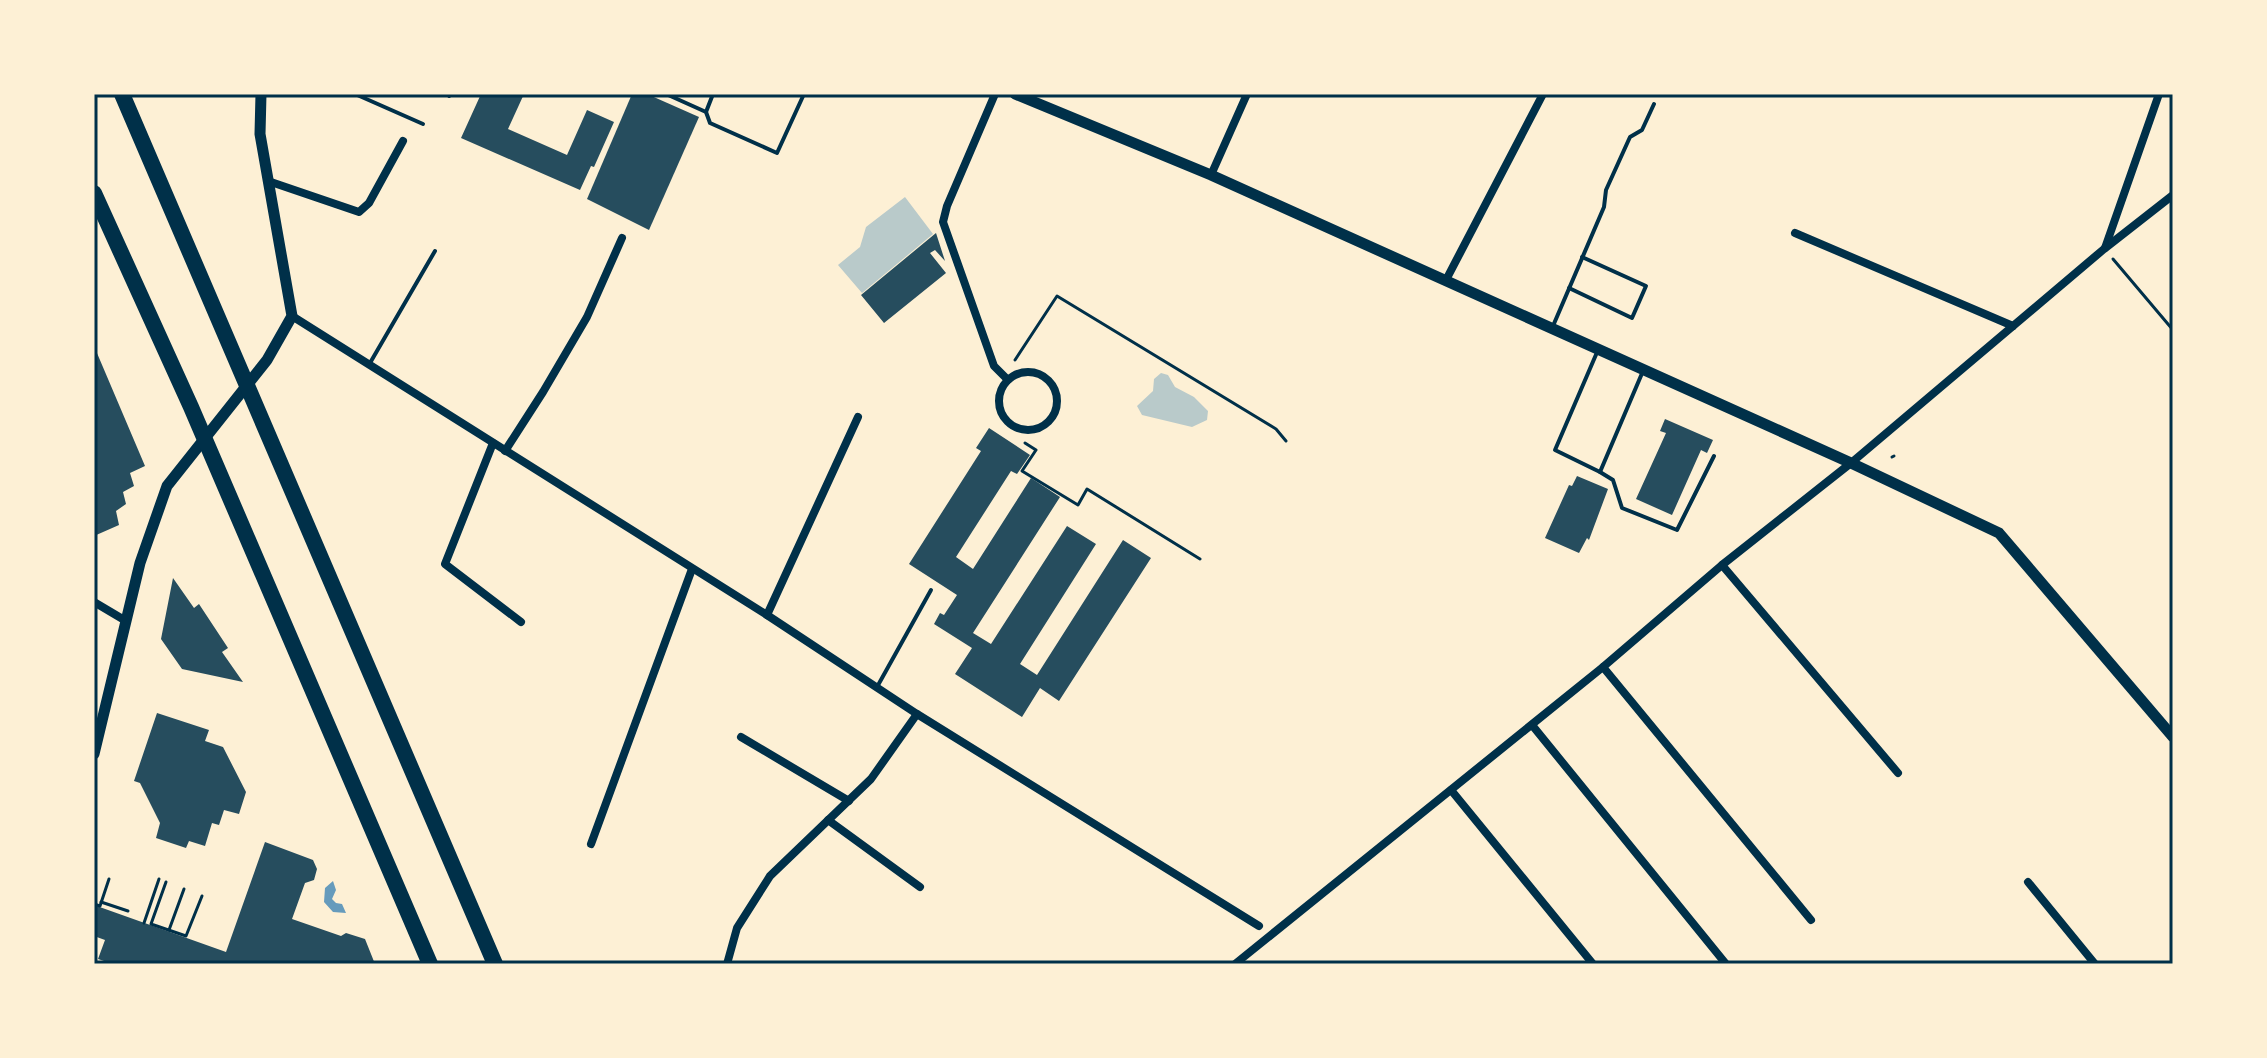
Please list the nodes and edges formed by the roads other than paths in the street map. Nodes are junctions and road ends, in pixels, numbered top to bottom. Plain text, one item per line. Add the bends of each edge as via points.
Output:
1 (122, 94) edge
2 (261, 94) edge
3 (355, 94) edge
4 (666, 94) edge
5 (713, 94) edge
6 (804, 94) edge
7 (995, 94) edge
8 (1247, 94) edge
9 (1543, 94) edge
10 (2159, 94) edge
11 (1023, 96) edge
12 (1654, 104) dead end
13 (706, 112) junction
14 (423, 124) dead end
15 (403, 141) dead end
16 (1211, 175) junction
17 (268, 181) junction
18 (94, 193) edge
19 (2173, 195) edge
20 (1795, 233) dead end
21 (622, 238) dead end
22 (2104, 249) junction
23 (435, 251) dead end
24 (1582, 257) junction
25 (1446, 280) junction
26 (1569, 288) junction
27 (292, 316) junction
28 (2013, 326) junction
29 (1552, 328) junction
30 (1598, 349) junction
31 (369, 365) junction
32 (1644, 369) junction
33 (1008, 380) junction
34 (858, 417) dead end
35 (493, 443) junction
36 (505, 451) junction
37 (1714, 456) dead end
38 (1851, 463) junction
39 (1600, 472) junction
40 (1722, 565) junction
41 (692, 569) junction
42 (931, 590) dead end
43 (94, 602) edge
44 (767, 615) junction
45 (126, 621) junction
46 (521, 622) dead end
47 (1603, 667) junction
48 (877, 687) junction
49 (917, 714) junction
50 (1532, 725) junction
51 (741, 737) dead end
52 (2173, 737) edge
53 (94, 754) edge
54 (1898, 773) dead end
55 (1451, 790) junction
56 (849, 801) junction
57 (828, 820) junction
58 (591, 844) dead end
59 (2028, 882) dead end
60 (920, 887) dead end
61 (1811, 920) dead end
62 (1259, 926) dead end
63 (495, 963) edge
64 (430, 964) edge
65 (727, 964) edge
66 (1235, 964) edge
67 (1593, 964) edge
68 (1726, 964) edge
69 (2095, 964) edge

1 - 63 highway
2 - 17 street via 260,134
3 - 14 lane
4 - 13 lane
5 - 13 lane
6 - 13 lane via 777,153 710,123
7 - 33 street via 943,222 994,366
8 - 16 street
9 - 25 street
10 - 22 street
11 - 16 street
12 - 24 lane via 1642,130 1630,137
15 - 17 street via 359,212
16 - 25 street
17 - 27 street
18 - 64 highway
19 - 22 street
20 - 28 street
21 - 36 street via 587,317
22 - 28 street
23 - 31 lane
24 - 26 lane
24 - 26 lane via 1646,286 1632,318
25 - 29 street
26 - 29 lane
27 - 31 street
27 - 45 street via 267,360 167,486
28 - 38 street
29 - 30 street
30 - 32 street
30 - 39 lane via 1555,450
31 - 35 street
32 - 38 street
32 - 39 lane
33 - 33 street via 999,398 1003,417 1029,430 1047,424 1057,408 1050,382 1024,372
34 - 44 street
35 - 36 street
35 - 46 street via 445,564
36 - 41 street
37 - 39 lane via 1677,530 1622,508 1613,480
38 - 40 street
38 - 52 street via 1999,533
40 - 47 street
40 - 54 street
41 - 44 street
41 - 58 street
42 - 48 lane
43 - 45 street
44 - 48 street
45 - 53 street
47 - 50 street
47 - 61 street
48 - 49 street
49 - 56 street
49 - 62 street
50 - 55 street
50 - 68 street
51 - 56 street
55 - 66 street
55 - 67 street
56 - 57 street
57 - 60 street
57 - 65 street via 770,876 737,928
59 - 69 street

